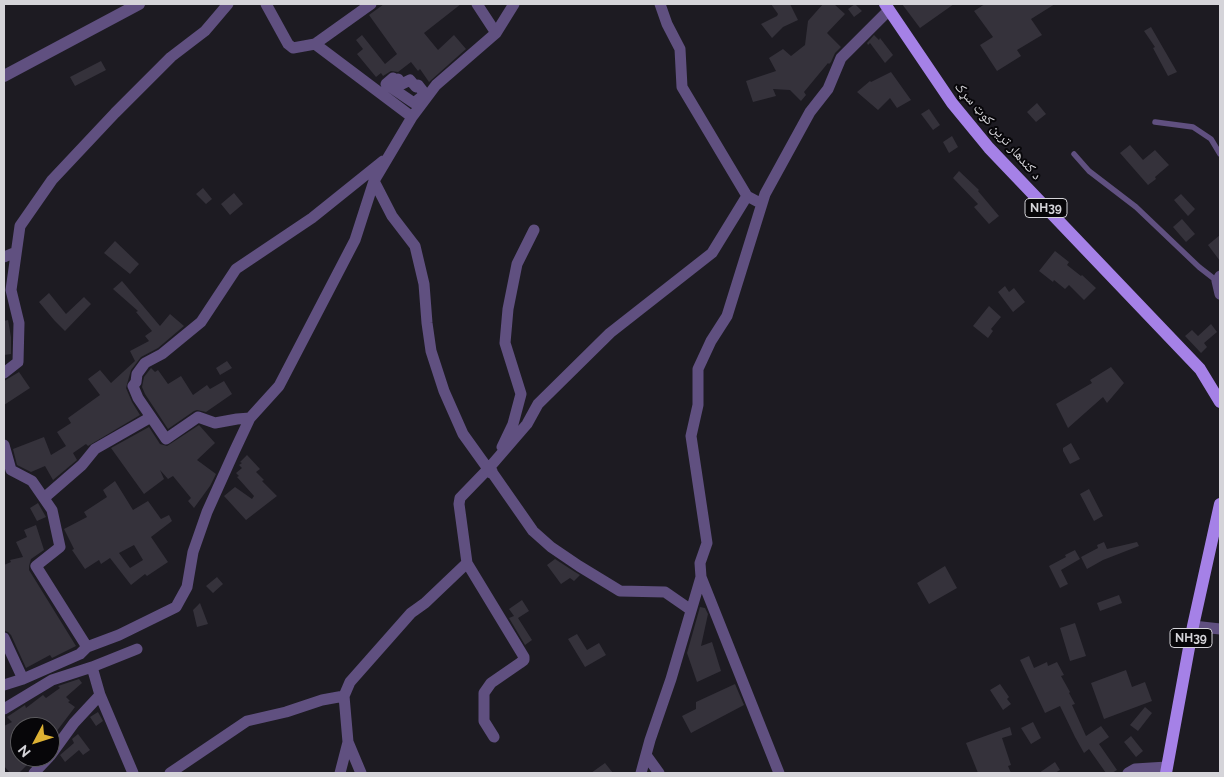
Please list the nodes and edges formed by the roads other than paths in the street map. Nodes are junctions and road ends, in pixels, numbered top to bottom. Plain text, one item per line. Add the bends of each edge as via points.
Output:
1 (139, 4) edge
2 (228, 4) edge
3 (266, 4) edge
4 (371, 4) edge
5 (476, 4) edge
6 (514, 4) edge
7 (660, 4) edge
8 (887, 7) edge
9 (496, 33) junction
10 (315, 44) junction
11 (4, 76) edge
12 (412, 117) junction
13 (1155, 122) dead end
14 (1074, 154) dead end
15 (1220, 154) edge
16 (388, 157) junction
17 (374, 181) junction
18 (747, 196) junction
19 (762, 204) junction
20 (534, 230) dead end
21 (16, 252) junction
22 (4, 257) edge
23 (1218, 278) edge
24 (1220, 294) edge
25 (4, 373) edge
26 (1220, 402) edge
27 (151, 417) junction
28 (250, 418) junction
29 (4, 445) edge
30 (489, 468) junction
31 (7, 473) edge
32 (44, 498) junction
33 (1220, 504) edge
34 (467, 563) junction
35 (701, 577) junction
36 (691, 610) junction
37 (1193, 626) junction
38 (1220, 629) edge
39 (4, 638) edge
40 (87, 647) junction
41 (137, 649) dead end
42 (92, 666) junction
43 (23, 679) junction
44 (4, 685) edge
45 (100, 695) junction
46 (344, 696) junction
47 (4, 709) edge
48 (494, 737) dead end
49 (60, 741) edge
50 (348, 742) junction
51 (646, 755) junction
52 (1167, 770) edge
53 (133, 773) edge
54 (170, 773) edge
55 (340, 773) edge
56 (361, 773) edge
57 (640, 773) edge
58 (659, 773) edge
59 (778, 773) edge
60 (1128, 773) edge

1 - 11 street
2 - 21 street via 205,31 172,57 52,180 20,226
3 - 10 street via 290,47
4 - 10 street
5 - 9 street
6 - 9 street
7 - 18 street via 680,49 682,87
8 - 19 street via 841,58 828,89 810,112
8 - 26 main road, د کندهار ترين کوټ سړک / NH39 via 952,103 983,140 1200,369
9 - 12 street via 436,85
10 - 12 street
12 - 16 street
13 - 15 lane via 1193,127 1212,139
14 - 23 lane via 1199,267
16 - 17 street
16 - 27 street via 312,218 236,270 201,322 162,354 144,363 133,386
17 - 20 street via 392,216 415,246 424,284 431,351 444,391 462,434 491,473 513,424 521,394 505,343 517,264
17 - 28 street via 355,240 279,386
18 - 19 street
18 - 30 street via 712,253 610,333 538,404 527,424
19 - 35 street via 727,316 698,369 698,405 691,436 707,543 700,563
21 - 22 street
21 - 25 street via 11,290 19,323 18,362
23 - 24 street
27 - 28 street via 166,439 198,417 215,423
27 - 32 street via 95,449 82,465
28 - 40 street via 207,512 193,552 186,587 176,607
29 - 31 street
30 - 34 street via 460,498
30 - 36 street via 533,530 551,547 620,591 665,592
31 - 32 street via 32,480
32 - 40 street via 52,510 60,547 36,566
33 - 37 main road, NH39
34 - 46 street via 411,613 350,682
34 - 48 street via 524,657 491,683 484,693 484,721
35 - 36 street
35 - 59 street
36 - 51 street
37 - 38 street
37 - 52 main road, NH39
39 - 43 street
40 - 43 street via 80,654
41 - 42 street
42 - 45 street
42 - 47 street via 52,680
43 - 44 street
45 - 49 street
45 - 53 street
46 - 50 street
46 - 54 street via 248,721
50 - 55 street
50 - 56 street
51 - 57 street
51 - 58 street
52 - 60 street via 1135,769

